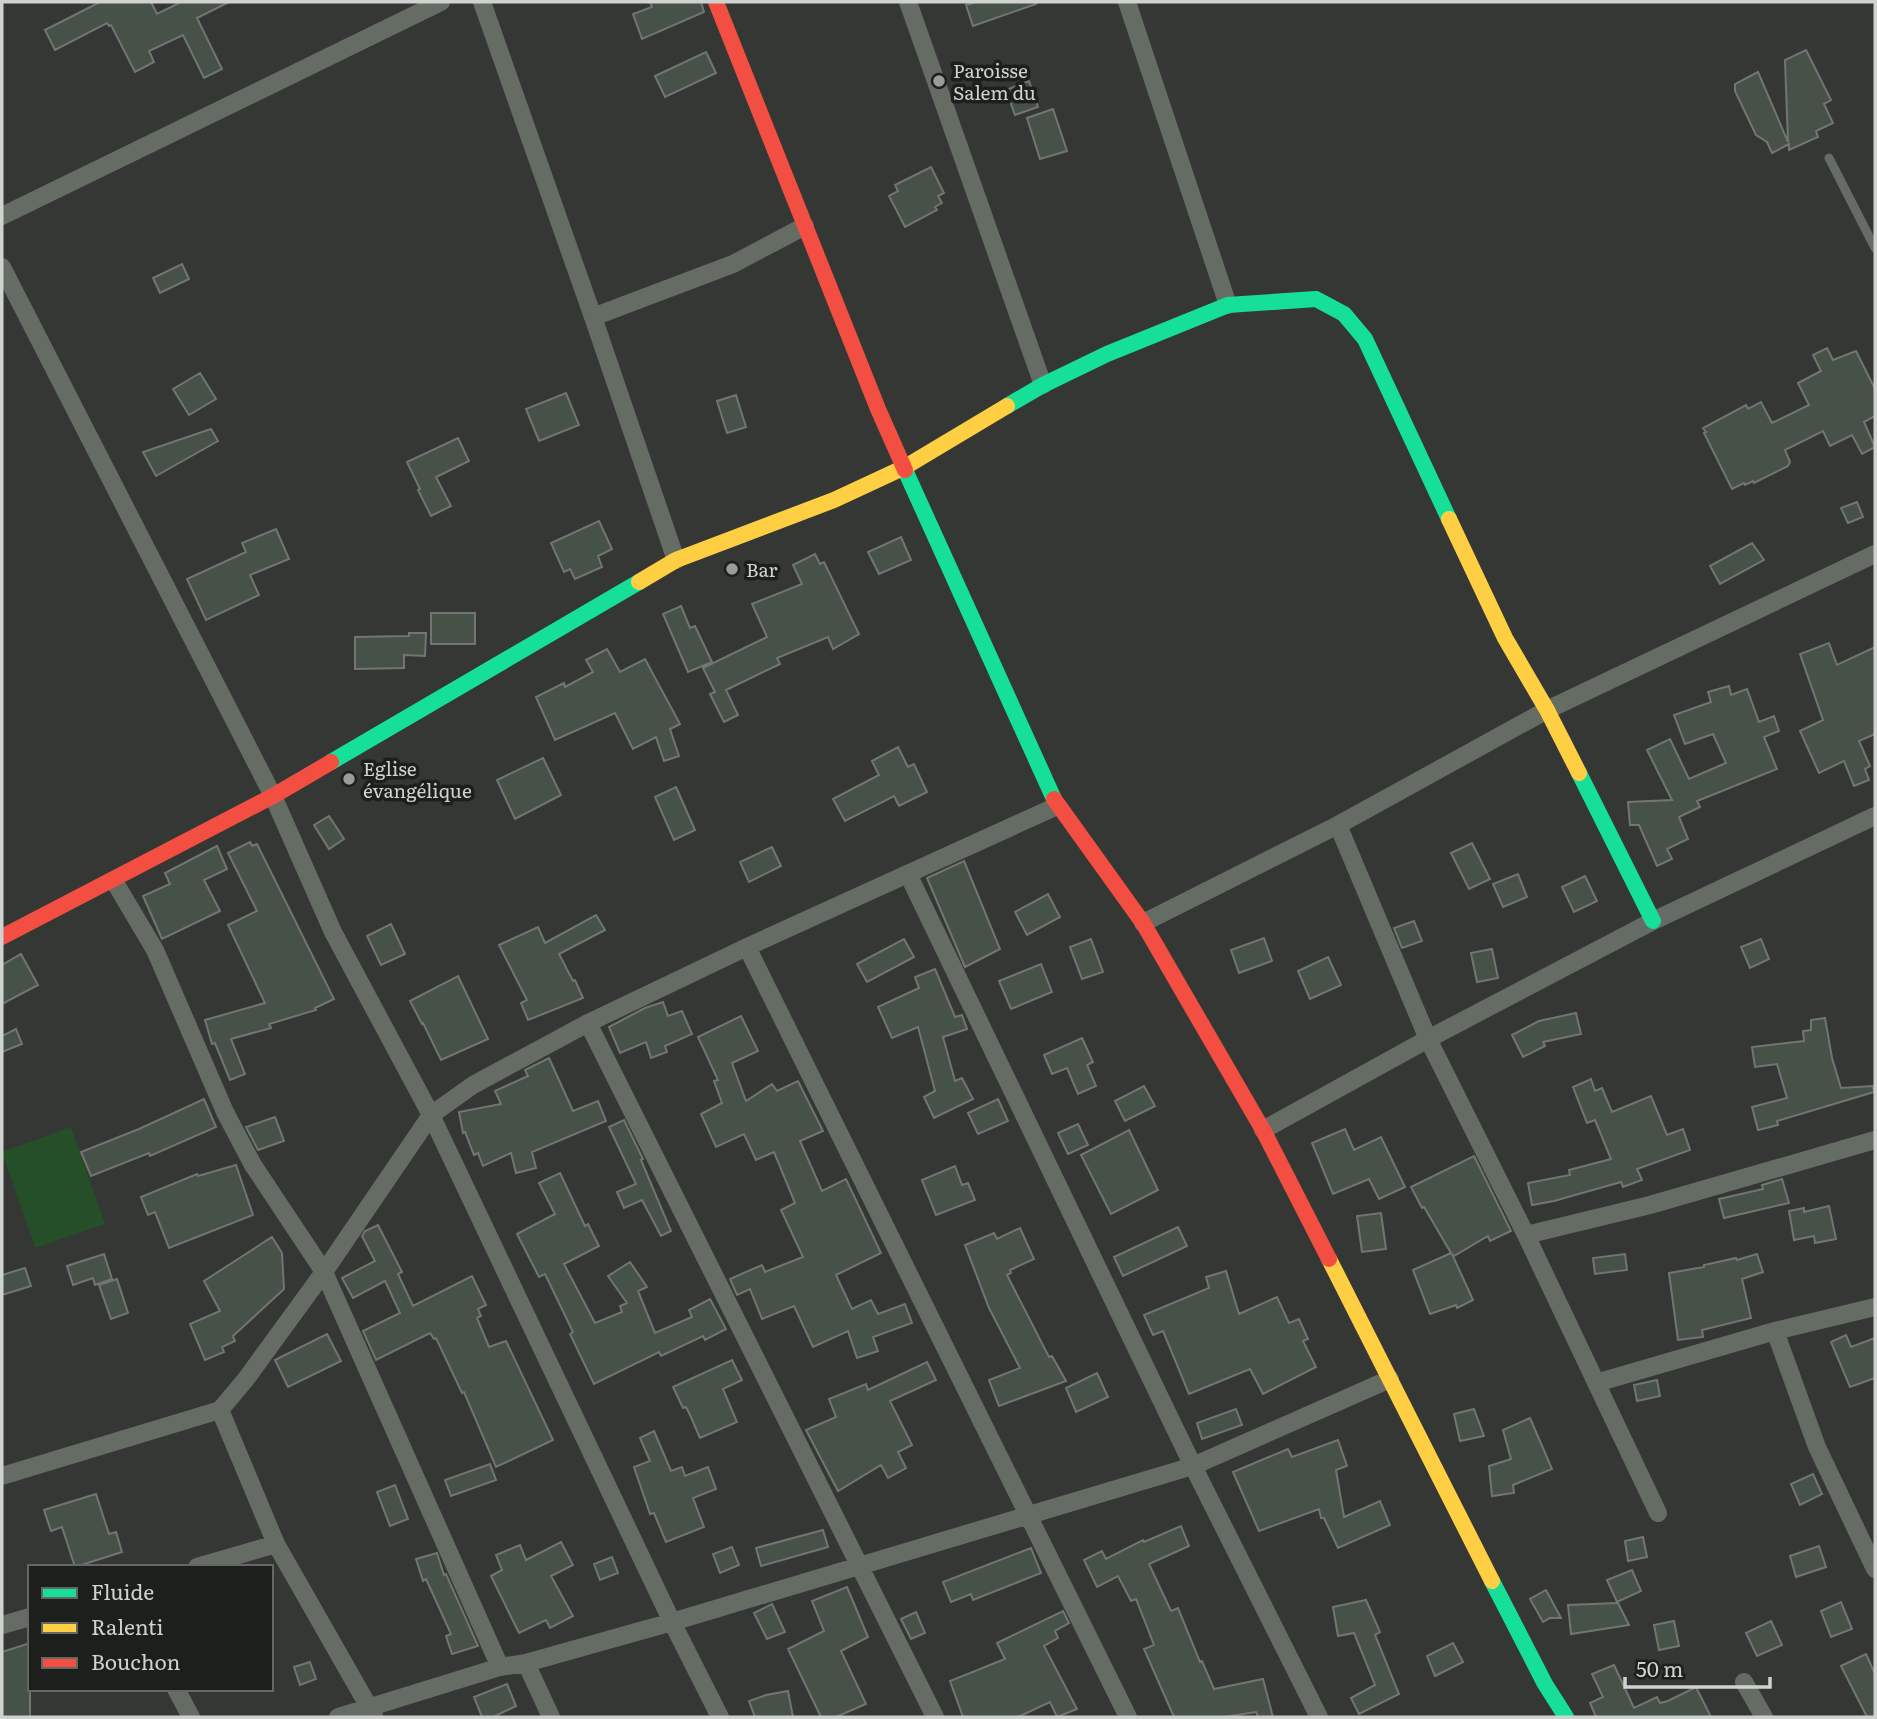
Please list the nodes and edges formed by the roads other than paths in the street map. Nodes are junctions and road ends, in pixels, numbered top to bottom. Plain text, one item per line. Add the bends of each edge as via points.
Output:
1 (441, 2) edge
2 (482, 2) edge
3 (716, 2) edge
4 (908, 2) edge
5 (1127, 2) edge
6 (1829, 158) dead end
7 (2, 216) edge
8 (805, 226) junction
9 (1875, 245) edge
10 (2, 267) edge
11 (1228, 305) junction
12 (593, 317) junction
13 (1043, 385) junction
14 (905, 467) junction
15 (1875, 554) edge
16 (676, 560) junction
17 (1546, 710) junction
18 (273, 796) junction
19 (1057, 806) junction
20 (1875, 816) edge
21 (1338, 825) junction
22 (908, 874) junction
23 (114, 881) junction
24 (1653, 921) junction
25 (1143, 923) junction
26 (2, 937) edge
27 (747, 947) junction
28 (588, 1023) junction
29 (1428, 1039) junction
30 (431, 1115) junction
31 (1263, 1130) junction
32 (1875, 1140) edge
33 (1526, 1235) junction
34 (324, 1272) junction
35 (1875, 1307) edge
36 (1775, 1331) junction
37 (1390, 1379) junction
38 (1596, 1383) junction
39 (220, 1410) junction
40 (1194, 1466) junction
41 (2, 1476) edge
42 (1658, 1513) dead end
43 (1027, 1516) junction
44 (276, 1544) junction
45 (204, 1565) edge
46 (861, 1565) junction
47 (1875, 1569) edge
48 (28, 1618) edge
49 (672, 1622) junction
50 (2, 1625) edge
51 (527, 1663) junction
52 (500, 1667) junction
53 (1744, 1682) dead end
54 (177, 1691) edge
55 (372, 1712) edge
56 (191, 1717) edge
57 (338, 1717) edge
58 (551, 1717) edge
59 (720, 1717) edge
60 (935, 1717) edge
61 (1128, 1717) edge
62 (1320, 1717) edge
63 (1566, 1717) edge
64 (1763, 1717) edge

1 - 7 street
2 - 12 street
3 - 8 street
4 - 13 street
5 - 11 street
6 - 9 lane
8 - 12 street via 733,264
8 - 14 street
10 - 18 street
11 - 13 street
11 - 17 street via 1316,299 1344,314 1365,339 1505,638
12 - 16 street
13 - 14 street
14 - 16 street via 834,500
14 - 19 street
15 - 17 street
16 - 18 street
17 - 21 street
17 - 24 street
18 - 23 street
18 - 30 street via 333,932
19 - 22 street
19 - 25 street
20 - 24 street
21 - 25 street
21 - 29 street
22 - 27 street
22 - 40 street
23 - 26 street
23 - 34 street via 155,950 253,1165
24 - 29 street
25 - 31 street
27 - 28 street
27 - 43 street
28 - 30 street via 473,1085
28 - 46 street
29 - 31 street
29 - 33 street
30 - 34 street
30 - 49 street
31 - 37 street
32 - 33 street via 1650,1205
33 - 38 street
34 - 39 street
34 - 52 street
35 - 36 street
36 - 38 street
36 - 47 street via 1816,1447
37 - 40 street
37 - 63 street
38 - 42 street
39 - 41 street
39 - 44 street
40 - 43 street
40 - 62 street
43 - 46 street
43 - 61 street
44 - 45 street
44 - 55 street
46 - 49 street
46 - 60 street
48 - 50 street
49 - 51 street
49 - 59 street
51 - 52 street
51 - 58 street
52 - 55 street
53 - 64 street
54 - 56 street
55 - 57 street

